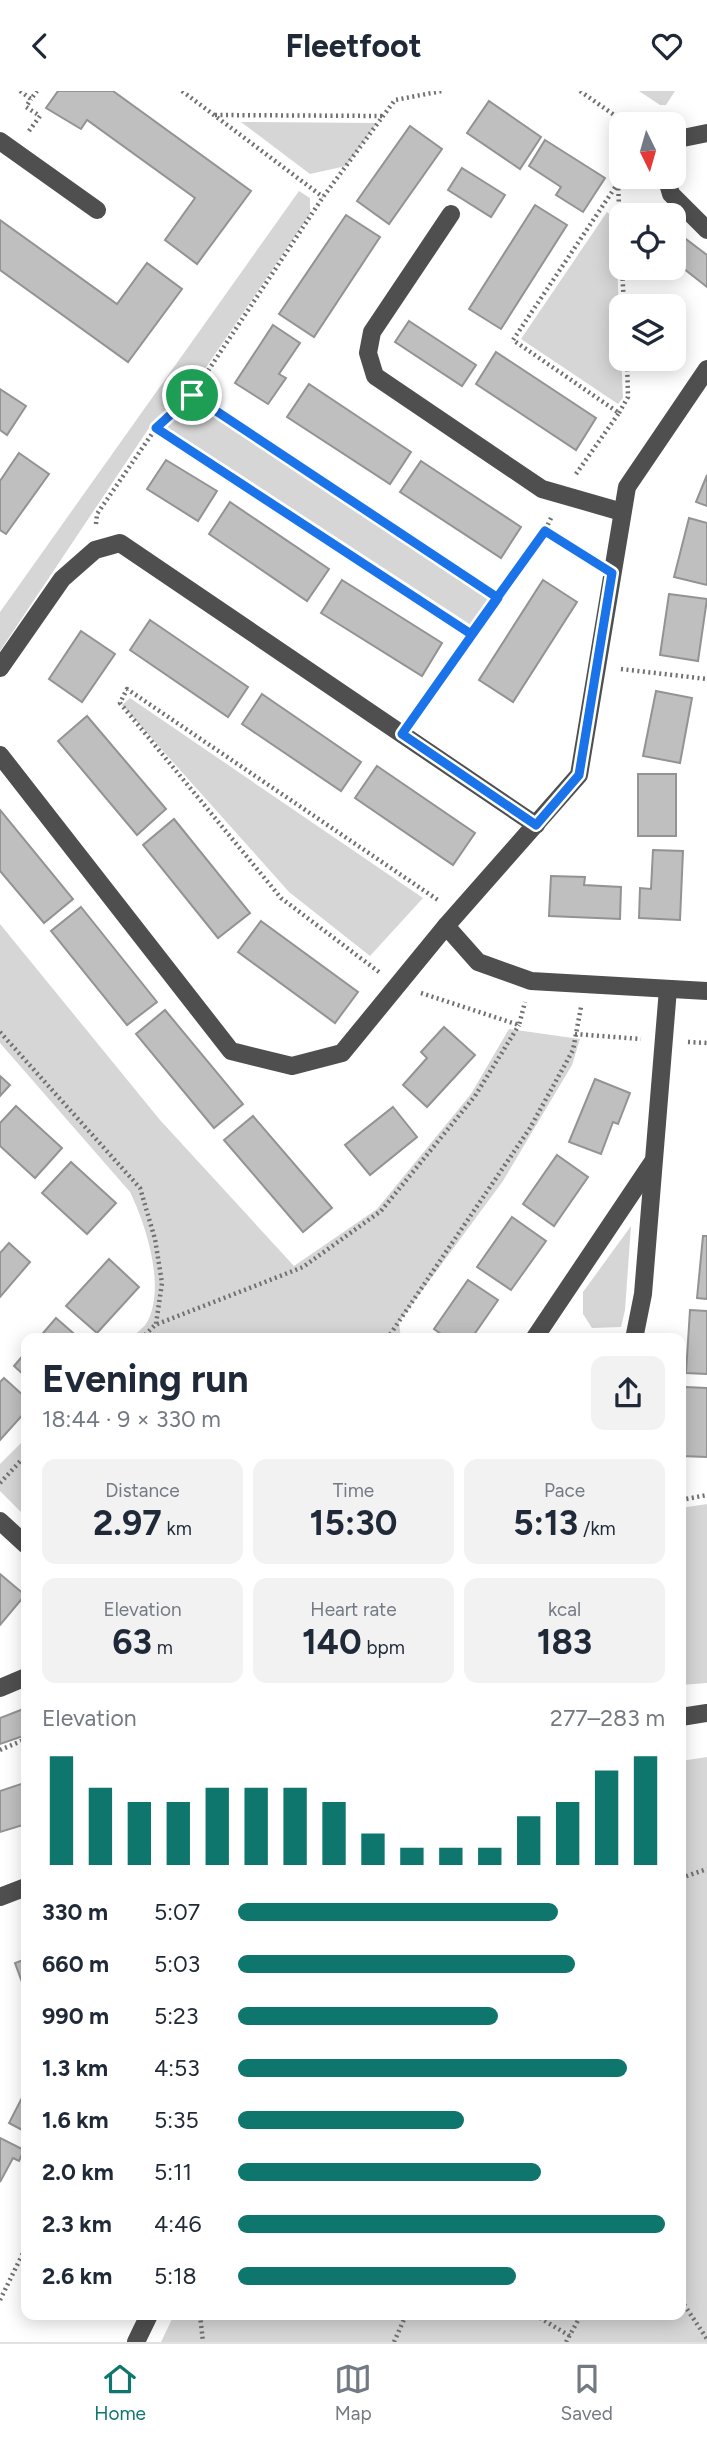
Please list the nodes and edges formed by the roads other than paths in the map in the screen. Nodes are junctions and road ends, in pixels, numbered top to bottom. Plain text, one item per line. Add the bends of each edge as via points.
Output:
1 (707, 133) edge
2 (686, 137) edge
3 (0, 141) edge
4 (670, 189) edge
5 (97, 209) dead end
6 (451, 214) dead end
7 (707, 230) edge
8 (707, 369) edge
9 (622, 512) junction
10 (0, 668) edge
11 (0, 755) edge
12 (536, 825) junction
13 (452, 920) junction
14 (668, 989) junction
15 (707, 991) edge
16 (654, 1160) junction
17 (538, 1333) edge
18 (635, 1333) edge
19 (0, 1521) edge
20 (21, 1540) edge
21 (21, 1679) edge
22 (0, 1688) edge
23 (707, 1713) edge
24 (686, 1716) edge
25 (21, 1889) edge
26 (0, 1897) edge
27 (147, 2320) edge
28 (136, 2342) edge

1 - 2 street
3 - 5 street
4 - 7 street
6 - 9 street via 372,333 368,353 375,376 542,489
8 - 9 street via 627,487
9 - 12 street via 579,775
10 - 12 street via 62,579 95,550 120,543
11 - 13 street via 231,1051 292,1066 342,1053
12 - 13 street
13 - 14 street via 478,962 531,981
14 - 15 street
14 - 16 street
16 - 17 street
16 - 18 street via 643,1294
19 - 20 street
21 - 22 street
23 - 24 street
25 - 26 street
27 - 28 street

